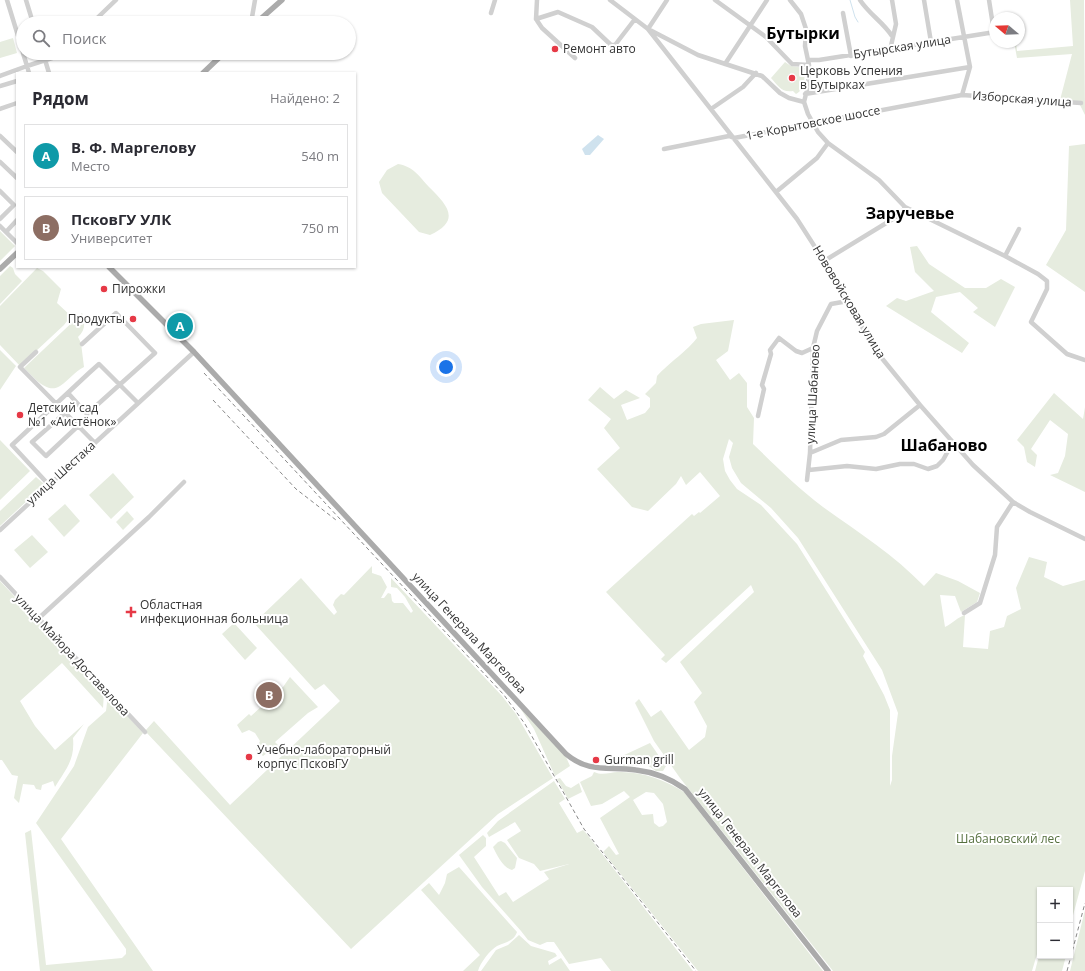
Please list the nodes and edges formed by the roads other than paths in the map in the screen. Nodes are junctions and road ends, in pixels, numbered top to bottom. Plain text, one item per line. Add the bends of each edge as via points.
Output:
1 (7, 0) edge
2 (26, 0) edge
3 (116, 0) edge
4 (255, 0) edge
5 (282, 0) edge
6 (495, 0) edge
7 (537, 0) edge
8 (610, 0) edge
9 (668, 0) edge
10 (715, 0) edge
11 (767, 0) edge
12 (790, 0) edge
13 (860, 0) edge
14 (892, 0) edge
15 (924, 0) edge
16 (957, 0) edge
17 (989, 0) edge
18 (991, 12) edge
19 (491, 13) dead end
20 (843, 13) dead end
21 (31, 16) edge
22 (99, 16) edge
23 (252, 16) edge
24 (264, 16) edge
25 (536, 19) junction
26 (635, 19) junction
27 (750, 25) junction
28 (648, 29) junction
29 (16, 30) edge
30 (989, 33) edge
31 (892, 36) junction
32 (963, 37) junction
33 (931, 42) junction
34 (890, 50) junction
35 (851, 56) junction
36 (575, 58) dead end
37 (25, 60) edge
38 (45, 60) joint
39 (217, 60) edge
40 (809, 63) junction
41 (725, 64) junction
42 (27, 66) junction
43 (970, 67) junction
44 (29, 72) edge
45 (49, 72) edge
46 (204, 72) edge
47 (756, 73) junction
48 (0, 76) edge
49 (16, 81) edge
50 (0, 86) edge
51 (805, 94) junction
52 (962, 95) junction
53 (804, 102) junction
54 (16, 103) edge
55 (1082, 103) dead end
56 (0, 108) edge
57 (711, 109) junction
58 (813, 123) junction
59 (0, 136) edge
60 (734, 138) junction
61 (828, 143) junction
62 (664, 149) dead end
63 (16, 151) edge
64 (0, 162) edge
65 (16, 177) edge
66 (0, 191) edge
67 (776, 192) junction
68 (905, 208) junction
69 (0, 219) edge
70 (16, 221) edge
71 (0, 226) edge
72 (1019, 229) dead end
73 (6, 232) junction
74 (16, 242) edge
75 (16, 255) edge
76 (1005, 256) junction
77 (824, 261) junction
78 (110, 268) edge
79 (0, 269) edge
80 (848, 302) junction
81 (82, 344) dead end
82 (813, 348) junction
83 (36, 352) dead end
84 (194, 352) junction
85 (1085, 360) edge
86 (120, 385) junction
87 (68, 393) junction
88 (138, 403) junction
89 (56, 404) junction
90 (920, 405) junction
91 (65, 413) junction
92 (758, 416) dead end
93 (78, 426) junction
94 (953, 442) junction
95 (94, 443) junction
96 (810, 453) junction
97 (809, 470) junction
98 (807, 480) dead end
99 (184, 482) dead end
100 (49, 485) junction
101 (1013, 502) junction
102 (0, 530) edge
103 (1085, 538) edge
104 (0, 577) edge
105 (964, 613) dead end
106 (39, 618) junction
107 (144, 732) dead end
108 (828, 971) edge

1 - 29 street
2 - 21 street
3 - 22 street
4 - 23 street
5 - 24 main road
6 - 19 street
7 - 25 street
8 - 26 street
9 - 28 street
10 - 27 street, Бутырская улица
11 - 27 street
12 - 40 street via 801,14 806,29 805,46
13 - 31 street
14 - 31 street via 896,24
15 - 33 street
16 - 32 street
17 - 18 street
20 - 35 street
25 - 26 street via 558,12 592,27 611,45 615,45
25 - 36 street via 542,28
26 - 28 street
27 - 40 street, Бутырская улица via 766,36 792,64
27 - 41 street
28 - 41 street via 698,54
28 - 57 street, Нововойсковая улица
30 - 32 street, Бутырская улица
31 - 34 street
32 - 33 street, Бутырская улица
32 - 43 street
33 - 34 street, Бутырская улица
34 - 35 street, Бутырская улица
35 - 40 street, Бутырская улица
37 - 42 street
38 - 42 street
38 - 45 street
39 - 46 main road
40 - 51 street
41 - 47 street
42 - 44 street
42 - 48 street
43 - 51 street
43 - 52 street
47 - 53 street via 780,93
47 - 57 street via 743,87
49 - 50 street
51 - 53 street
52 - 55 street, Изборская улица
52 - 58 street, 1-е Корытовское шоссе
53 - 58 street
54 - 56 street
57 - 60 street, Нововойсковая улица
58 - 60 street, 1-е Корытовское шоссе
58 - 61 street
59 - 63 street
60 - 62 street, 1-е Корытовское шоссе via 730,136
60 - 67 street, Нововойсковая улица
61 - 67 street via 817,158
61 - 68 street via 879,180
64 - 65 street
66 - 69 street via 14,206
67 - 77 street, Нововойсковая улица via 798,219
68 - 76 street
68 - 77 street via 901,214
70 - 73 street
71 - 73 street
72 - 76 street
73 - 74 street
75 - 79 main road
76 - 85 street via 1047,281 1047,289 1031,322 1067,354
77 - 80 street, Нововойсковая улица
78 - 84 main road, улица Генерала Маргелова
80 - 82 street, улица Шабаново via 832,304 817,331
80 - 90 street, Нововойсковая улица via 876,351
81 - 86 street via 116,312 155,353
82 - 92 street via 802,353 779,338 770,350
82 - 96 street, улица Шабаново
83 - 89 street via 20,367
84 - 88 street, улица Шестака
84 - 108 main road, улица Генерала Маргелова via 566,754 580,764 636,770 671,780 685,789
86 - 87 street via 88,414
86 - 87 street via 100,364
86 - 88 street
87 - 89 street
88 - 95 street, улица Шестака
89 - 91 street
89 - 100 street via 12,445
90 - 94 street, Нововойсковая улица
90 - 96 street via 884,434 841,440
91 - 93 street
91 - 93 street via 32,442 46,456
93 - 95 street
94 - 97 street via 943,460 937,466 928,469 914,464 900,464 876,469 847,466
94 - 101 street, Нововойсковая улица
95 - 100 street, улица Шестака
96 - 97 street, улица Шабаново
97 - 98 street, улица Шабаново
99 - 106 street
100 - 102 street, улица Шестака
101 - 103 street, Нововойсковая улица
101 - 105 street via 997,527 995,555 980,603
104 - 106 street, улица Майора Доставалова
106 - 107 street, улица Майора Доставалова

